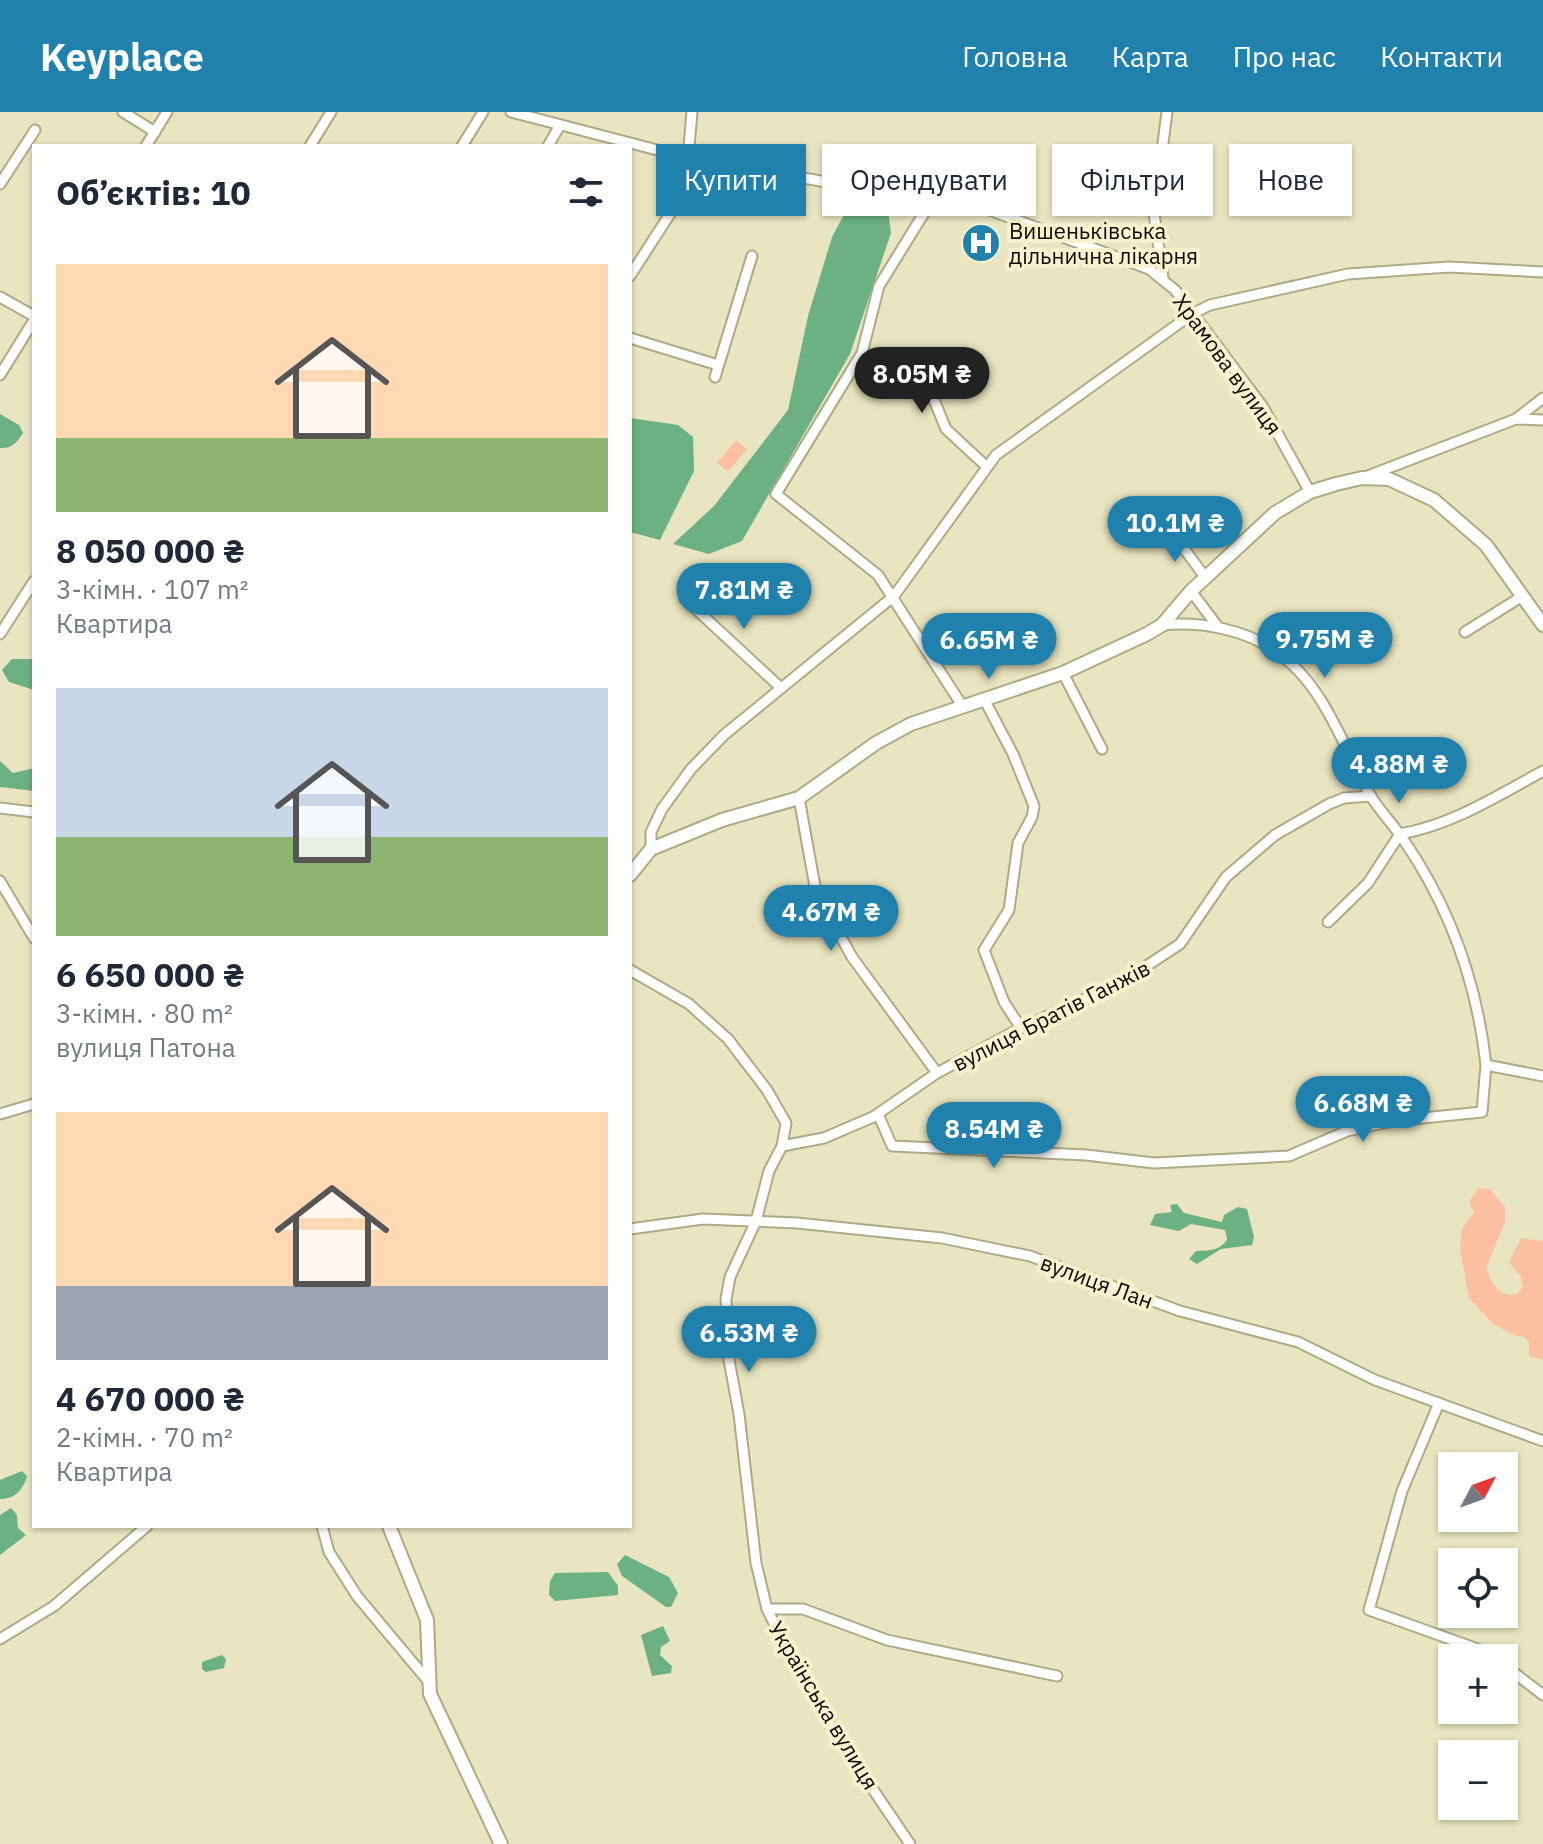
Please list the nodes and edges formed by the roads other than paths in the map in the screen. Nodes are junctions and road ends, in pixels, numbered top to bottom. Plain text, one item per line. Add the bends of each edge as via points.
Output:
1 (123, 112) edge
2 (167, 112) edge
3 (331, 112) edge
4 (483, 112) edge
5 (511, 112) edge
6 (692, 112) edge
7 (1167, 112) edge
8 (559, 127) junction
9 (35, 130) dead end
10 (155, 132) junction
11 (147, 144) edge
12 (311, 144) edge
13 (463, 144) edge
14 (549, 144) edge
15 (630, 144) edge
16 (689, 144) edge
17 (632, 145) edge
18 (656, 150) edge
19 (0, 184) edge
20 (669, 216) edge
21 (922, 216) edge
22 (1008, 216) edge
23 (752, 256) dead end
24 (1543, 272) edge
25 (632, 273) edge
26 (1163, 278) junction
27 (0, 297) edge
28 (1192, 314) junction
29 (32, 317) edge
30 (32, 321) edge
31 (632, 339) edge
32 (862, 353) junction
33 (718, 365) junction
34 (0, 375) edge
35 (715, 377) dead end
36 (1543, 398) edge
37 (1516, 419) junction
38 (1543, 420) edge
39 (987, 467) junction
40 (1362, 478) junction
41 (1310, 492) junction
42 (1171, 531) dead end
43 (1205, 577) junction
44 (32, 584) edge
45 (1191, 591) junction
46 (894, 596) junction
47 (1521, 597) junction
48 (685, 599) dead end
49 (1162, 625) junction
50 (1543, 625) edge
51 (1218, 627) junction
52 (1465, 632) dead end
53 (0, 634) edge
54 (1063, 673) junction
55 (781, 688) junction
56 (985, 701) junction
57 (963, 707) junction
58 (1102, 749) dead end
59 (1543, 771) edge
60 (1371, 796) junction
61 (799, 798) junction
62 (0, 808) edge
63 (32, 812) edge
64 (1400, 834) junction
65 (651, 849) junction
66 (632, 873) edge
67 (0, 881) edge
68 (1328, 922) dead end
69 (32, 935) edge
70 (632, 971) edge
71 (1021, 1028) junction
72 (1486, 1065) junction
73 (937, 1073) junction
74 (1543, 1076) edge
75 (32, 1105) edge
76 (0, 1114) edge
77 (878, 1114) junction
78 (782, 1146) junction
79 (756, 1221) junction
80 (632, 1229) edge
81 (1439, 1403) junction
82 (1543, 1441) edge
83 (145, 1528) edge
84 (323, 1528) edge
85 (390, 1528) edge
86 (767, 1609) junction
87 (0, 1639) edge
88 (1464, 1644) edge
89 (1057, 1676) dead end
90 (1518, 1676) edge
91 (429, 1682) junction
92 (1543, 1695) edge
93 (501, 1844) edge
94 (910, 1844) edge

1 - 10 street
2 - 10 street
3 - 12 street
4 - 13 street
5 - 8 street, Храмова вулиця
6 - 16 street
7 - 26 street via 1154,213
8 - 14 street
8 - 15 street, Храмова вулиця
9 - 19 street
10 - 11 street
17 - 18 street, Храмова вулиця
20 - 25 street
21 - 32 street via 879,286
22 - 26 street, Храмова вулиця via 1132,261
23 - 33 street
24 - 28 street via 1463,267 1348,274 1210,305
26 - 28 street, Храмова вулиця
27 - 29 street
28 - 39 street via 996,455
28 - 41 street, Храмова вулиця via 1263,407
30 - 34 street
31 - 33 street
32 - 39 street via 921,388 934,400 946,429
32 - 46 street via 776,494 878,575
33 - 35 street
36 - 37 street
37 - 38 street
37 - 40 street
39 - 46 street
40 - 41 street
40 - 47 street via 1401,483 1452,514 1486,545
41 - 43 street via 1275,513
42 - 43 street
43 - 45 street
44 - 53 street
45 - 49 street
45 - 51 street
46 - 55 street
46 - 57 street
47 - 50 street
47 - 52 street
48 - 55 street
49 - 51 street
49 - 54 street
51 - 60 street via 1263,644 1290,662 1332,722
54 - 56 street
54 - 58 street
55 - 65 street via 691,769 662,809 651,832
56 - 57 street
56 - 71 street via 1034,806 1018,843 1009,910 984,950 1004,1002
57 - 61 street via 911,724 876,743
59 - 64 street via 1465,813
60 - 64 street
60 - 71 street, вулиця Братів Ганжів via 1329,804 1275,835 1226,877 1192,931 1169,954 1122,982
61 - 65 street via 722,820
61 - 73 street via 816,892 852,957
62 - 63 street
64 - 68 street via 1368,883
64 - 72 street via 1445,908 1480,1011
65 - 66 street
67 - 69 street
70 - 78 street via 689,1004 728,1039 786,1123
71 - 73 street, вулиця Братів Ганжів
72 - 74 street
72 - 77 street via 1482,1112 1347,1131 1289,1156 1154,1163 892,1146
73 - 77 street, вулиця Братів Ганжів
75 - 76 street
77 - 78 street, вулиця Братів Ганжів via 824,1138
78 - 79 street, Українська вулиця via 769,1171
79 - 80 street, вулиця Лан via 703,1219
79 - 81 street, вулиця Лан via 942,1238 1030,1256 1180,1311 1298,1342 1375,1380
79 - 86 street, Українська вулиця via 730,1277 726,1299 729,1360
81 - 82 street, вулиця Лан
81 - 88 street via 1402,1491 1369,1610
83 - 87 street via 54,1606
84 - 91 street via 329,1552 357,1596
85 - 91 street via 427,1620
86 - 89 street via 803,1609 887,1640
86 - 94 street, Українська вулиця via 836,1735
90 - 92 street
91 - 93 street

